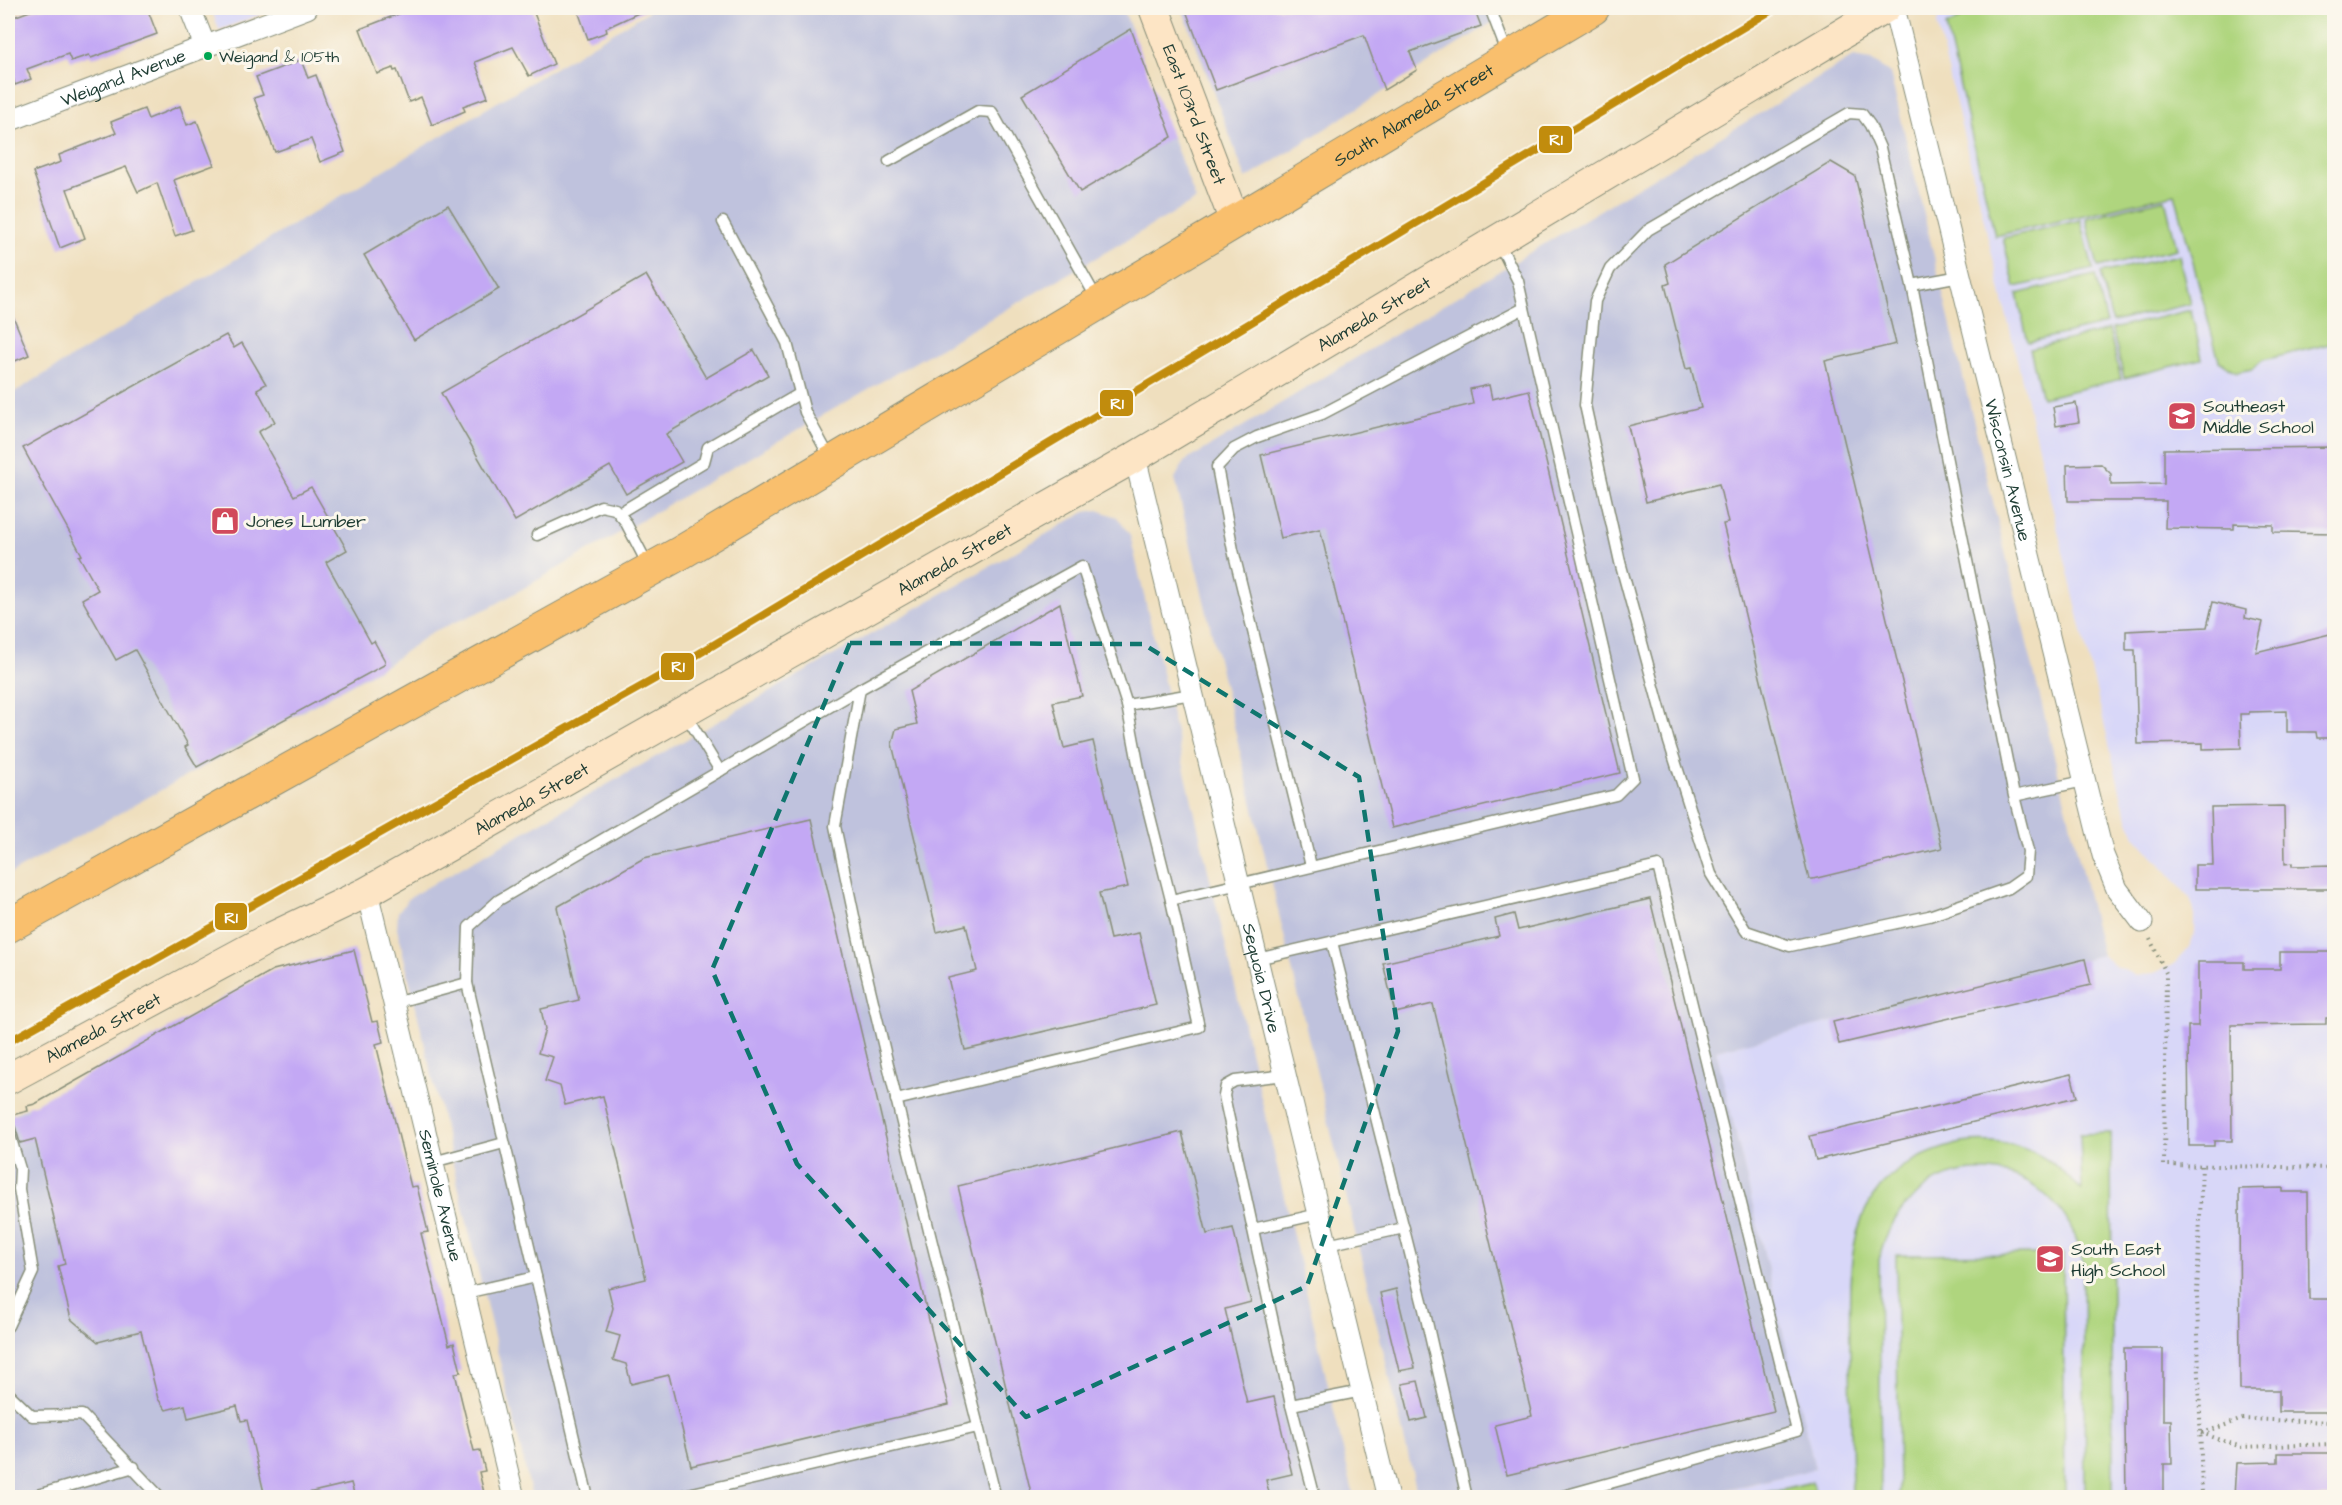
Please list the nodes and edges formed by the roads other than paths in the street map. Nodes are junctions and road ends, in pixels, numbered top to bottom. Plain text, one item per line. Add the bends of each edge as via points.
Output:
1 (190, 8) edge
2 (307, 8) edge
3 (1154, 8) edge
4 (1490, 8) edge
5 (1885, 8) edge
6 (1894, 8) edge
7 (1586, 9) edge
8 (205, 46) junction
9 (1509, 58) junction
10 (8, 121) edge
11 (889, 160) dead end
12 (723, 222) dead end
13 (1235, 222) junction
14 (1498, 239) junction
15 (1960, 276) junction
16 (1912, 285) junction
17 (1100, 304) junction
18 (1524, 308) junction
19 (799, 394) junction
20 (1135, 457) junction
21 (832, 463) junction
22 (619, 513) junction
23 (537, 535) dead end
24 (650, 570) junction
25 (860, 689) junction
26 (1192, 694) junction
27 (1127, 705) junction
28 (685, 714) junction
29 (720, 771) junction
30 (2084, 781) junction
31 (2014, 796) junction
32 (1311, 866) junction
33 (1239, 885) junction
34 (367, 892) junction
35 (1171, 900) junction
36 (2142, 922) road end
37 (8, 926) edge
38 (1332, 942) junction
39 (1257, 959) junction
40 (467, 983) junction
41 (394, 1003) junction
42 (1285, 1075) junction
43 (8, 1079) edge
44 (897, 1100) junction
45 (8, 1129) edge
46 (504, 1143) junction
47 (433, 1162) junction
48 (1319, 1214) junction
49 (1404, 1228) junction
50 (1253, 1229) junction
51 (1327, 1245) junction
52 (536, 1277) junction
53 (465, 1293) junction
54 (8, 1326) edge
55 (1362, 1391) junction
56 (8, 1393) edge
57 (1291, 1405) junction
58 (978, 1427) junction
59 (134, 1467) junction
60 (27, 1497) edge
61 (161, 1497) edge
62 (514, 1497) edge
63 (588, 1497) edge
64 (671, 1497) edge
65 (992, 1497) edge
66 (1316, 1497) edge
67 (1388, 1497) edge
68 (1467, 1497) edge
69 (1556, 1497) edge

1 - 8 street
2 - 8 street, Weigand Avenue
3 - 13 street, East 103rd Street
4 - 9 lane
5 - 14 street, Alameda Street
6 - 15 street, Wisconsin Avenue
7 - 9 main road, South Alameda Street
8 - 10 street, Weigand Avenue
9 - 13 main road, South Alameda Street
11 - 17 lane via 978,111 992,112
12 - 19 lane via 787,343
13 - 17 main road
14 - 18 lane via 1518,281
14 - 20 street, Alameda Street
15 - 16 lane
15 - 30 street, Wisconsin Avenue
16 - 31 lane
16 - 31 lane via 1880,148 1862,114 1849,113 1648,230 1631,244 1610,269 1595,301 1584,405 1620,562 1670,742 1711,874 1746,931 1790,946 1929,916 2009,888 2026,876 2028,851
17 - 21 main road
18 - 32 lane via 1322,414 1257,437 1234,449 1217,467
18 - 32 lane via 1633,778 1616,795
19 - 21 lane
19 - 22 lane via 708,447 704,462
20 - 26 street, Sequoia Drive
20 - 28 street, Alameda Street
21 - 24 main road
22 - 23 lane via 601,507
22 - 24 lane
24 - 37 main road
25 - 27 lane via 1082,566
25 - 29 lane
25 - 44 lane via 836,826
26 - 27 lane
26 - 33 street, Sequoia Drive
27 - 35 lane
28 - 29 lane
28 - 34 street, Alameda Street
29 - 40 lane via 499,900 469,927
30 - 31 lane
30 - 36 street, Wisconsin Avenue via 2103,855 2117,889
32 - 33 lane
33 - 35 lane
33 - 39 street, Sequoia Drive
34 - 41 street, Seminole Avenue
34 - 43 street, Alameda Street via 262,942
35 - 44 lane via 1199,1027
38 - 39 lane
38 - 49 lane
38 - 69 lane via 1658,866 1797,1431
39 - 42 street, Sequoia Drive
40 - 41 lane
40 - 46 lane
41 - 47 street, Seminole Avenue
42 - 48 street, Sequoia Drive
42 - 50 lane via 1235,1081 1226,1086 1224,1096
44 - 58 lane
45 - 54 lane via 20,1169 19,1189 33,1272
46 - 47 lane
46 - 52 lane
47 - 53 street, Seminole Avenue
48 - 50 lane
48 - 51 street, Sequoia Drive
49 - 51 lane
49 - 68 lane
50 - 57 lane
51 - 55 street, Sequoia Drive
52 - 53 lane
52 - 63 lane
53 - 62 street, Seminole Avenue
55 - 57 lane
55 - 67 street, Sequoia Drive
56 - 59 lane via 32,1416 82,1414
57 - 66 lane
58 - 64 lane
58 - 65 lane
59 - 60 lane
59 - 61 lane

